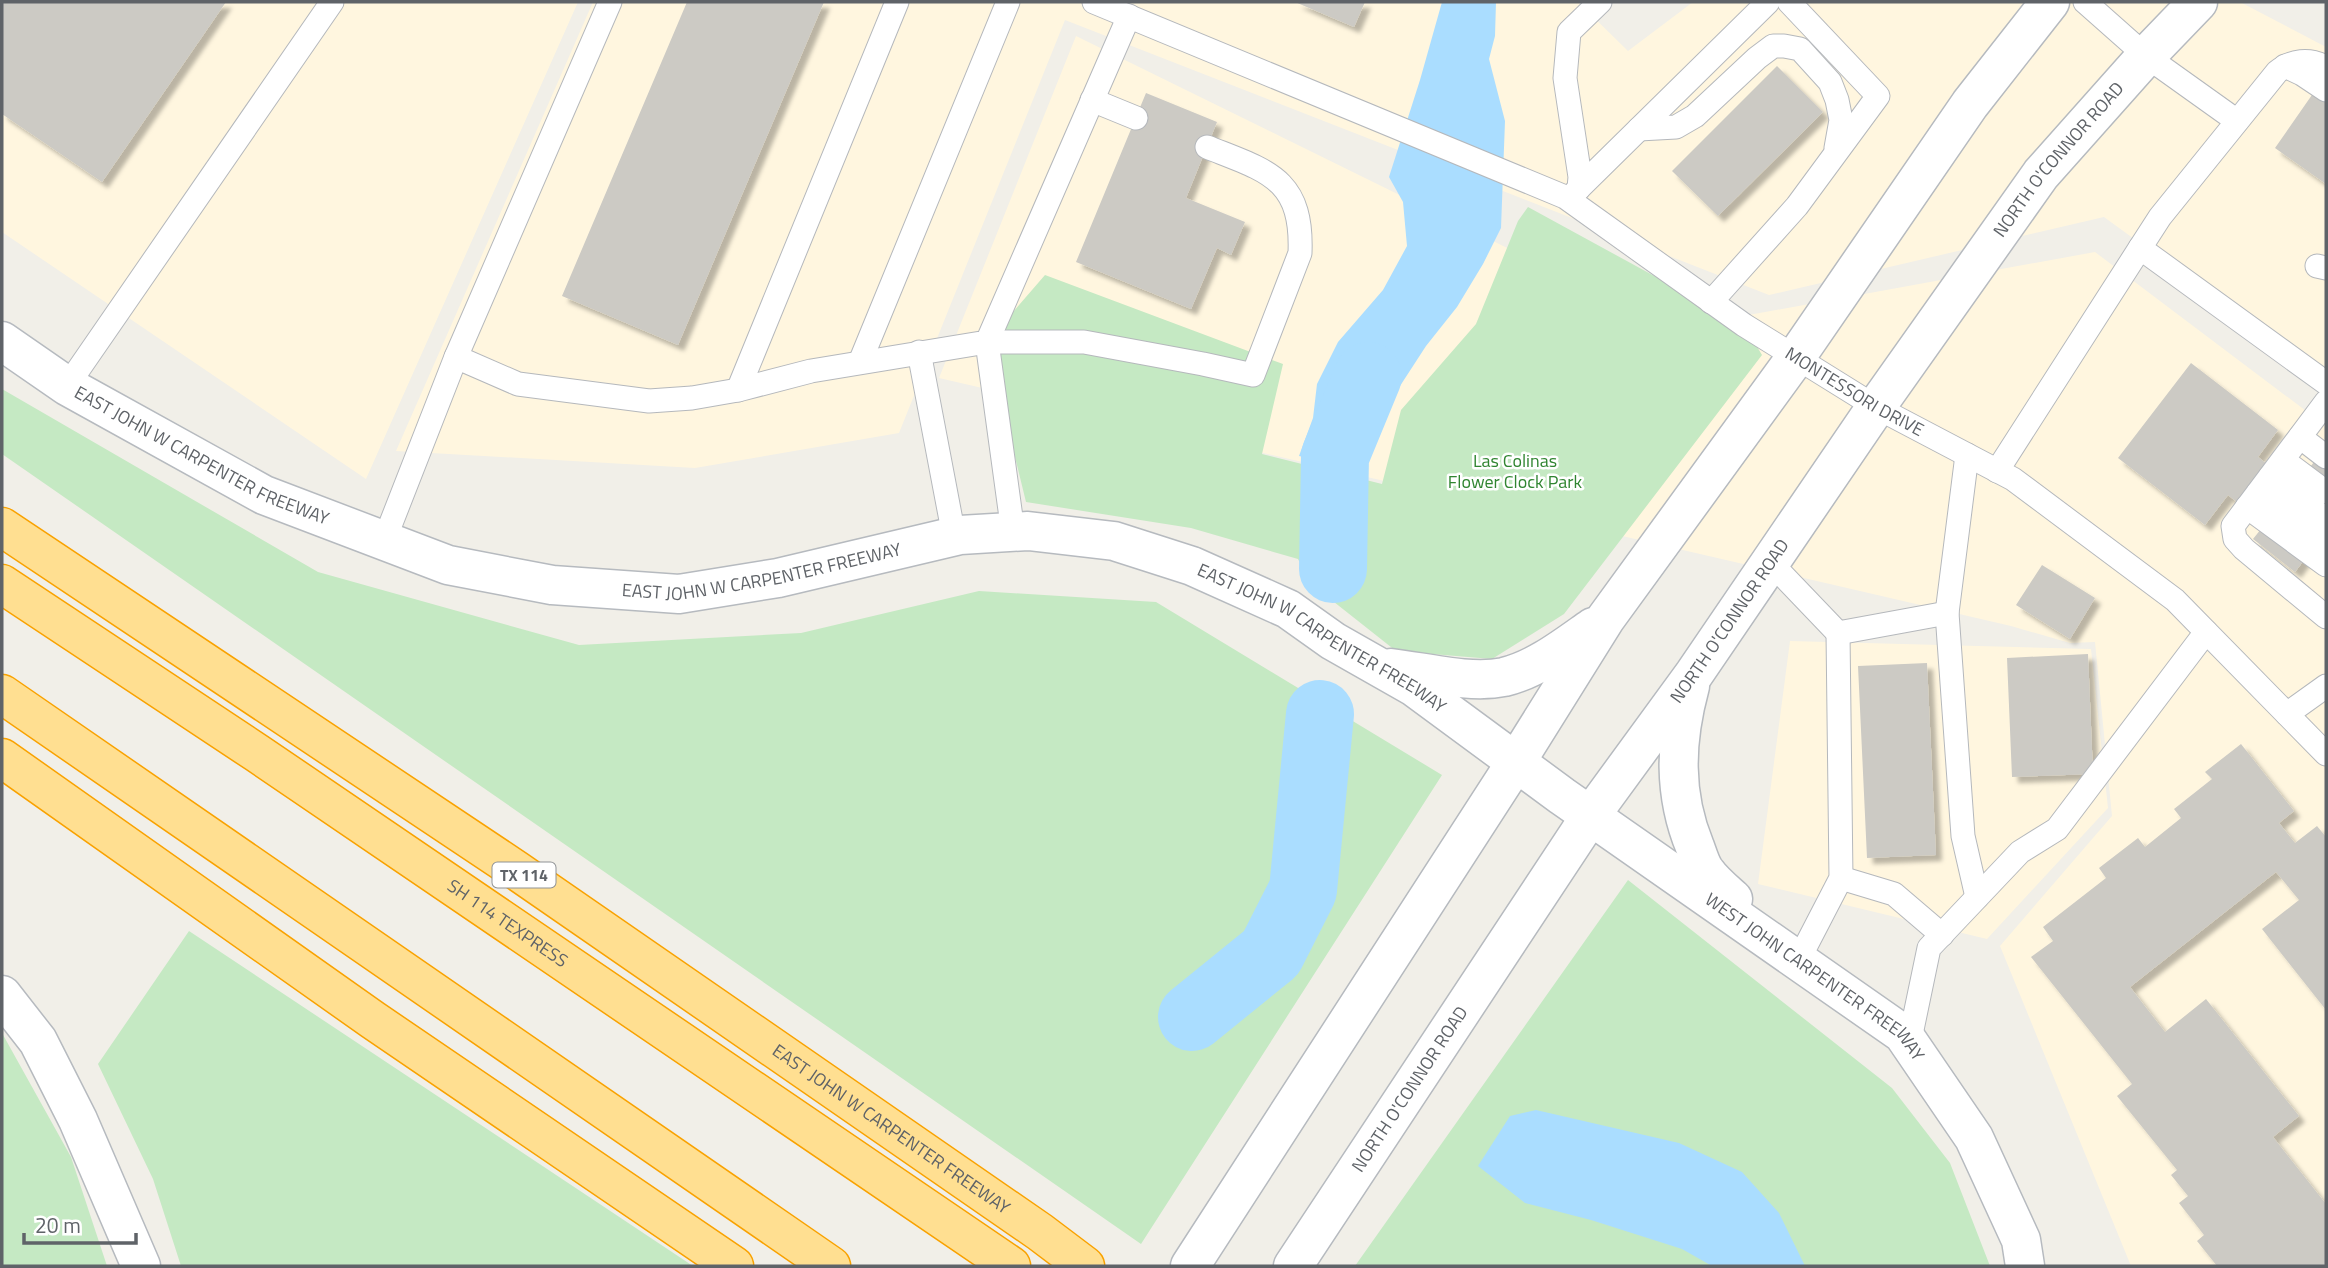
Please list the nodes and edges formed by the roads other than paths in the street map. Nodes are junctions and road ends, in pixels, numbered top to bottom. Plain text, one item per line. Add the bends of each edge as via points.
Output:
1 (332, 2) edge
2 (610, 2) edge
3 (897, 2) edge
4 (1008, 2) edge
5 (1094, 2) edge
6 (1600, 2) edge
7 (1768, 2) edge
8 (1788, 2) edge
9 (2050, 2) edge
10 (2085, 2) edge
11 (2198, 2) edge
12 (1129, 16) junction
13 (2146, 55) junction
14 (2285, 66) junction
15 (2326, 67) edge
16 (2326, 90) edge
17 (1092, 100) junction
18 (1136, 118) dead end
19 (2237, 121) junction
20 (1639, 129) junction
21 (1207, 147) dead end
22 (1835, 155) junction
23 (1567, 193) junction
24 (2140, 248) junction
25 (1711, 302) junction
26 (2, 341) edge
27 (987, 342) junction
28 (919, 352) junction
29 (456, 357) junction
30 (1796, 357) junction
31 (860, 362) junction
32 (2326, 383) edge
33 (66, 386) junction
34 (738, 390) junction
35 (2326, 402) edge
36 (1876, 407) junction
37 (2300, 437) junction
38 (1967, 454) junction
39 (2326, 457) edge
40 (1997, 471) junction
41 (2264, 485) junction
42 (2326, 492) edge
43 (2326, 519) edge
44 (2, 527) edge
45 (1013, 532) junction
46 (954, 536) junction
47 (384, 541) junction
48 (2326, 541) edge
49 (1770, 562) junction
50 (2326, 565) edge
51 (2, 584) edge
52 (1947, 613) junction
53 (2326, 617) edge
54 (1606, 618) junction
55 (2206, 632) junction
56 (1838, 633) junction
57 (1376, 666) junction
58 (1693, 674) junction
59 (2326, 686) edge
60 (2, 694) edge
61 (2287, 714) junction
62 (2326, 754) edge
63 (2, 758) edge
64 (1517, 762) junction
65 (1591, 815) junction
66 (1841, 878) junction
67 (1977, 897) junction
68 (1942, 935) junction
69 (1798, 961) junction
70 (2, 995) edge
71 (1909, 1044) junction
72 (141, 1266) edge
73 (734, 1266) edge
74 (831, 1266) edge
75 (1011, 1266) edge
76 (1085, 1266) edge
77 (1190, 1266) edge
78 (1293, 1266) edge
79 (2025, 1266) edge

1 - 33 lane
2 - 29 lane
3 - 34 lane
4 - 31 lane
5 - 12 lane, MONTESSORI DRIVE
6 - 23 lane via 1569,32 1566,78 1580,177
7 - 20 lane
8 - 22 lane via 1878,96
9 - 30 main road via 1970,104
10 - 13 lane
11 - 13 main road, NORTH O'CONNOR ROAD
12 - 17 lane
12 - 23 lane, MONTESSORI DRIVE
13 - 19 lane
13 - 36 main road, NORTH O'CONNOR ROAD via 2041,174
14 - 15 lane via 2304,61
14 - 16 lane
14 - 19 lane
17 - 18 lane
17 - 27 lane
19 - 24 lane
20 - 22 lane via 1676,127 1695,116 1773,46 1784,46 1800,50 1830,82 1841,120
20 - 23 lane
21 - 27 lane via 1258,167 1283,184 1301,235 1300,253 1252,375 1084,342
22 - 25 lane via 1797,206
23 - 25 lane, MONTESSORI DRIVE
24 - 32 lane
24 - 40 lane
25 - 30 lane, MONTESSORI DRIVE
26 - 33 main road, EAST JOHN W CARPENTER FREEWAY
27 - 28 lane
27 - 45 lane
28 - 31 lane
28 - 46 lane
29 - 34 lane via 518,384 649,401
29 - 47 lane
30 - 36 lane, MONTESSORI DRIVE
30 - 54 main road
31 - 34 lane
33 - 47 main road, EAST JOHN W CARPENTER FREEWAY via 264,495
35 - 37 lane
36 - 38 lane, MONTESSORI DRIVE
36 - 49 main road, NORTH O'CONNOR ROAD
37 - 39 lane
37 - 41 lane
38 - 40 lane, MONTESSORI DRIVE
38 - 52 lane
40 - 55 lane, MONTESSORI DRIVE via 2175,600
41 - 42 lane
41 - 43 lane
41 - 48 lane
41 - 50 lane
41 - 53 lane via 2233,526 2235,539
44 - 76 highway, EAST JOHN W CARPENTER FREEWAY / TX 114 via 516,870
45 - 46 main road, EAST JOHN W CARPENTER FREEWAY
45 - 57 main road, EAST JOHN W CARPENTER FREEWAY via 1114,541 1192,566 1288,609
46 - 47 main road, EAST JOHN W CARPENTER FREEWAY via 778,578 679,594 539,582 447,565
49 - 56 lane
49 - 58 main road, NORTH O'CONNOR ROAD
51 - 75 highway, SH 114 TEXPRESS
52 - 56 lane
52 - 67 lane via 1963,836
54 - 57 main road via 1548,658 1505,677 1479,680
54 - 64 main road
55 - 61 lane, MONTESSORI DRIVE
55 - 67 lane via 2057,829 2020,852
56 - 66 lane
57 - 64 main road, EAST JOHN W CARPENTER FREEWAY via 1414,687
58 - 65 main road, NORTH O'CONNOR ROAD
58 - 69 main road via 1682,713 1679,755 1679,798 1690,834 1705,872
59 - 61 lane
60 - 74 highway
61 - 62 lane, MONTESSORI DRIVE
63 - 73 highway
64 - 65 main road, WEST JOHN CARPENTER FREEWAY
64 - 77 main road
65 - 69 main road, WEST JOHN CARPENTER FREEWAY
65 - 78 main road, NORTH O'CONNOR ROAD
66 - 68 lane via 1894,894
66 - 69 lane
67 - 68 lane
68 - 71 lane via 1929,948
69 - 71 main road, WEST JOHN CARPENTER FREEWAY via 1903,1034
70 - 72 main road via 38,1041 78,1119
71 - 79 main road, WEST JOHN CARPENTER FREEWAY via 1974,1138 2021,1240

